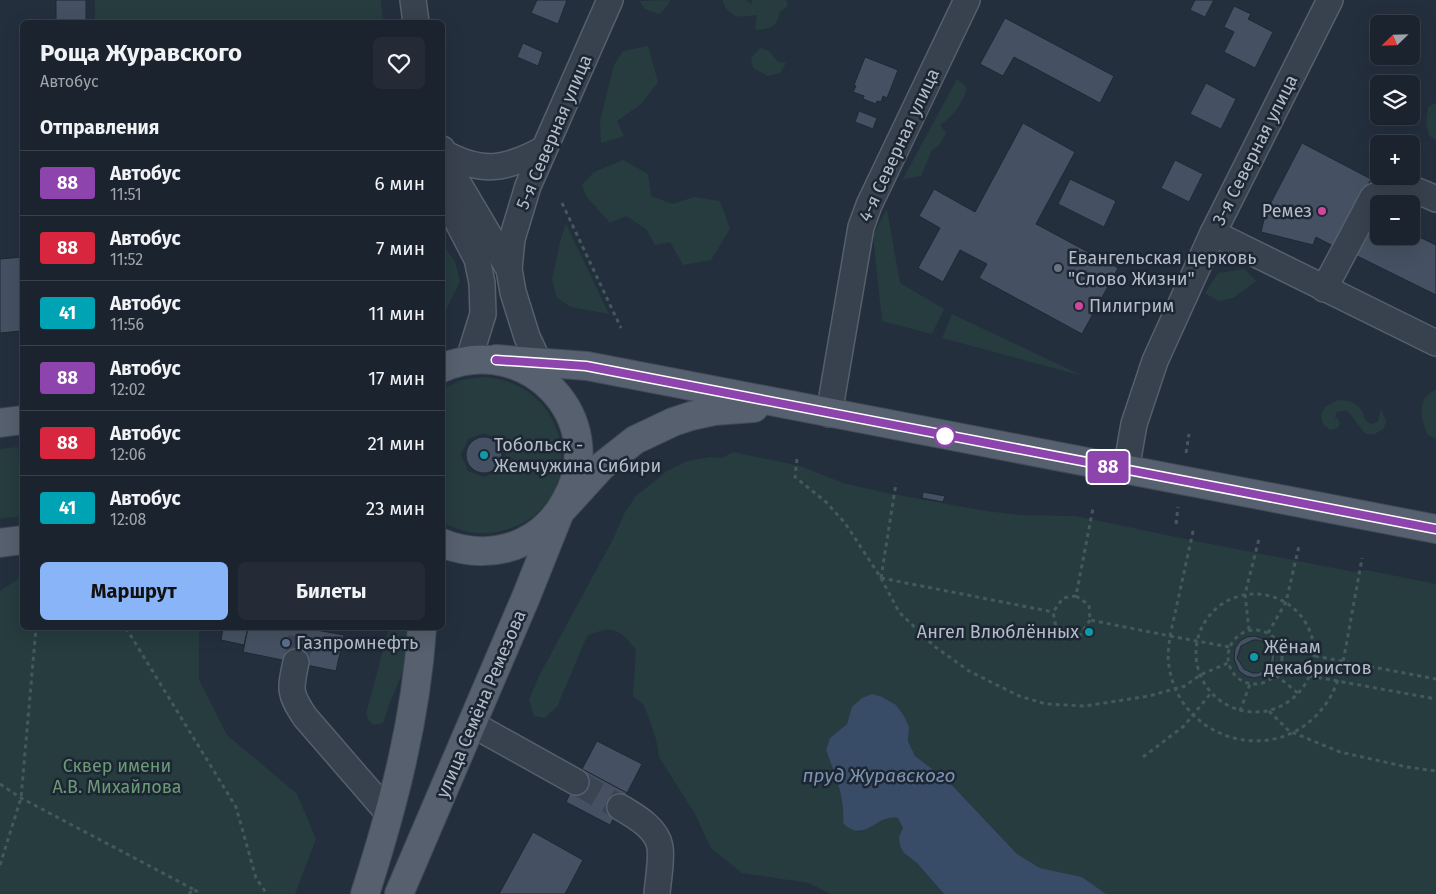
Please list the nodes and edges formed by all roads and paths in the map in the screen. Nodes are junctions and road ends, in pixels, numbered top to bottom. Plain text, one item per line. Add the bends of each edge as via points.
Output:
1 (413, 0) edge
2 (610, 0) edge
3 (967, 0) edge
4 (1330, 0) edge
5 (416, 20) edge
6 (544, 149) junction
7 (445, 152) edge
8 (445, 155) edge
9 (445, 198) edge
10 (1436, 199) edge
11 (562, 203) dead end
12 (1213, 233) junction
13 (509, 268) junction
14 (1324, 289) junction
15 (622, 328) dead end
16 (1436, 343) edge
17 (496, 360) junction
18 (537, 362) junction
19 (452, 364) edge
20 (552, 389) junction
21 (802, 408) junction
22 (829, 414) junction
23 (20, 420) edge
24 (0, 423) edge
25 (1189, 434) dead end
26 (1186, 453) dead end
27 (797, 459) dead end
28 (1126, 470) junction
29 (896, 483) dead end
30 (1178, 506) dead end
31 (1094, 508) dead end
32 (560, 512) junction
33 (1176, 524) dead end
34 (1194, 527) dead end
35 (1436, 529) edge
36 (1259, 539) dead end
37 (20, 540) edge
38 (0, 543) edge
39 (445, 544) edge
40 (1299, 546) dead end
41 (1362, 558) dead end
42 (881, 578) junction
43 (1245, 594) junction
44 (1076, 596) junction
45 (1286, 602) junction
46 (1053, 612) junction
47 (1090, 620) junction
48 (36, 630) edge
49 (127, 630) edge
50 (422, 630) edge
51 (1249, 630) junction
52 (1268, 633) junction
53 (1170, 636) junction
54 (1197, 641) junction
55 (1229, 647) junction
56 (1315, 656) junction
57 (296, 662) tunnel mouth
58 (1342, 662) junction
59 (1228, 663) junction
60 (1200, 675) junction
61 (1276, 675) junction
62 (1310, 676) junction
63 (1436, 679) edge
64 (1337, 681) junction
65 (1250, 684) junction
66 (1176, 688) junction
67 (1211, 693) junction
68 (1299, 694) junction
69 (1436, 699) edge
70 (1240, 711) junction
71 (1269, 711) junction
72 (1193, 715) junction
73 (472, 724) junction
74 (1293, 732) junction
75 (1143, 757) dead end
76 (1436, 771) edge
77 (576, 782) tunnel mouth
78 (0, 784) edge
79 (21, 798) junction
80 (620, 807) tunnel mouth
81 (389, 814) junction
82 (0, 866) edge
83 (193, 890) junction
84 (189, 894) edge
85 (201, 894) edge
86 (267, 894) edge
87 (365, 894) edge
88 (399, 894) edge
89 (657, 894) edge

1 - 5 street
2 - 6 street, 5-я Северная улица
3 - 22 street, 4-я Северная улица via 861,227
4 - 12 street, 3-я Северная улица
6 - 7 street via 505,166 481,167
6 - 13 street, 5-я Северная улица via 518,216
8 - 13 street
9 - 19 street via 477,259 482,283 482,314
10 - 14 street via 1403,187 1388,188 1373,197
11 - 15 path
12 - 14 street
12 - 28 street, 3-я Северная улица via 1155,361 1134,424
13 - 18 street via 524,330
14 - 16 street
17 - 18 main road
17 - 19 main road
17 - 20 main road via 523,368
18 - 20 street
18 - 21 main road via 586,366
20 - 32 main road via 572,419 577,436 577,473
21 - 22 main road
21 - 32 main road via 748,408 706,413 673,422 618,453
22 - 28 main road
23 - 24 main road
25 - 26 path
27 - 42 path via 795,477 826,502 845,523
28 - 35 main road
29 - 42 path
30 - 33 path
31 - 44 path
32 - 39 main road via 533,537 499,550 480,552
32 - 73 main road, улица Семёна Ремезова
34 - 53 path
36 - 43 path
37 - 38 main road
40 - 45 path
41 - 58 path
42 - 46 path
42 - 66 path via 899,612 934,646 969,671 1019,696 1046,704 1085,706 1149,696
43 - 45 path via 1267,595
43 - 51 path
43 - 54 path via 1214,610 1205,620
44 - 46 path via 1063,598
44 - 47 path via 1089,605
45 - 52 path
45 - 56 path via 1306,622
46 - 47 path via 1056,628 1066,636 1080,635
47 - 53 path
48 - 79 path
49 - 86 path via 236,807 256,878
50 - 81 main road via 410,727
51 - 52 path via 1259,629
51 - 55 path via 1241,633
52 - 61 path via 1281,647 1281,666
53 - 54 path
53 - 66 path via 1169,666
54 - 55 path
54 - 60 path via 1196,661
55 - 59 path
56 - 58 path
56 - 62 path
57 - 81 street via 291,684 294,700
58 - 63 path
58 - 64 path
59 - 60 path
59 - 65 path via 1236,677
60 - 66 path via 1185,686
60 - 67 path
61 - 65 path via 1269,681
61 - 68 path
62 - 64 path
62 - 68 path
64 - 69 path
64 - 74 path via 1318,714
65 - 70 path
66 - 72 path
67 - 70 path via 1227,706
67 - 72 path
68 - 71 path via 1282,707
70 - 71 path
71 - 74 path
72 - 74 path via 1214,731 1243,740 1274,739
72 - 75 path via 1184,726
73 - 77 street
73 - 88 main road, улица Семёна Ремезова
74 - 76 path via 1340,752 1407,768
78 - 79 path
79 - 82 path
79 - 83 path
80 - 89 street via 640,820 658,838 661,848
81 - 87 main road
83 - 84 path
83 - 85 path

